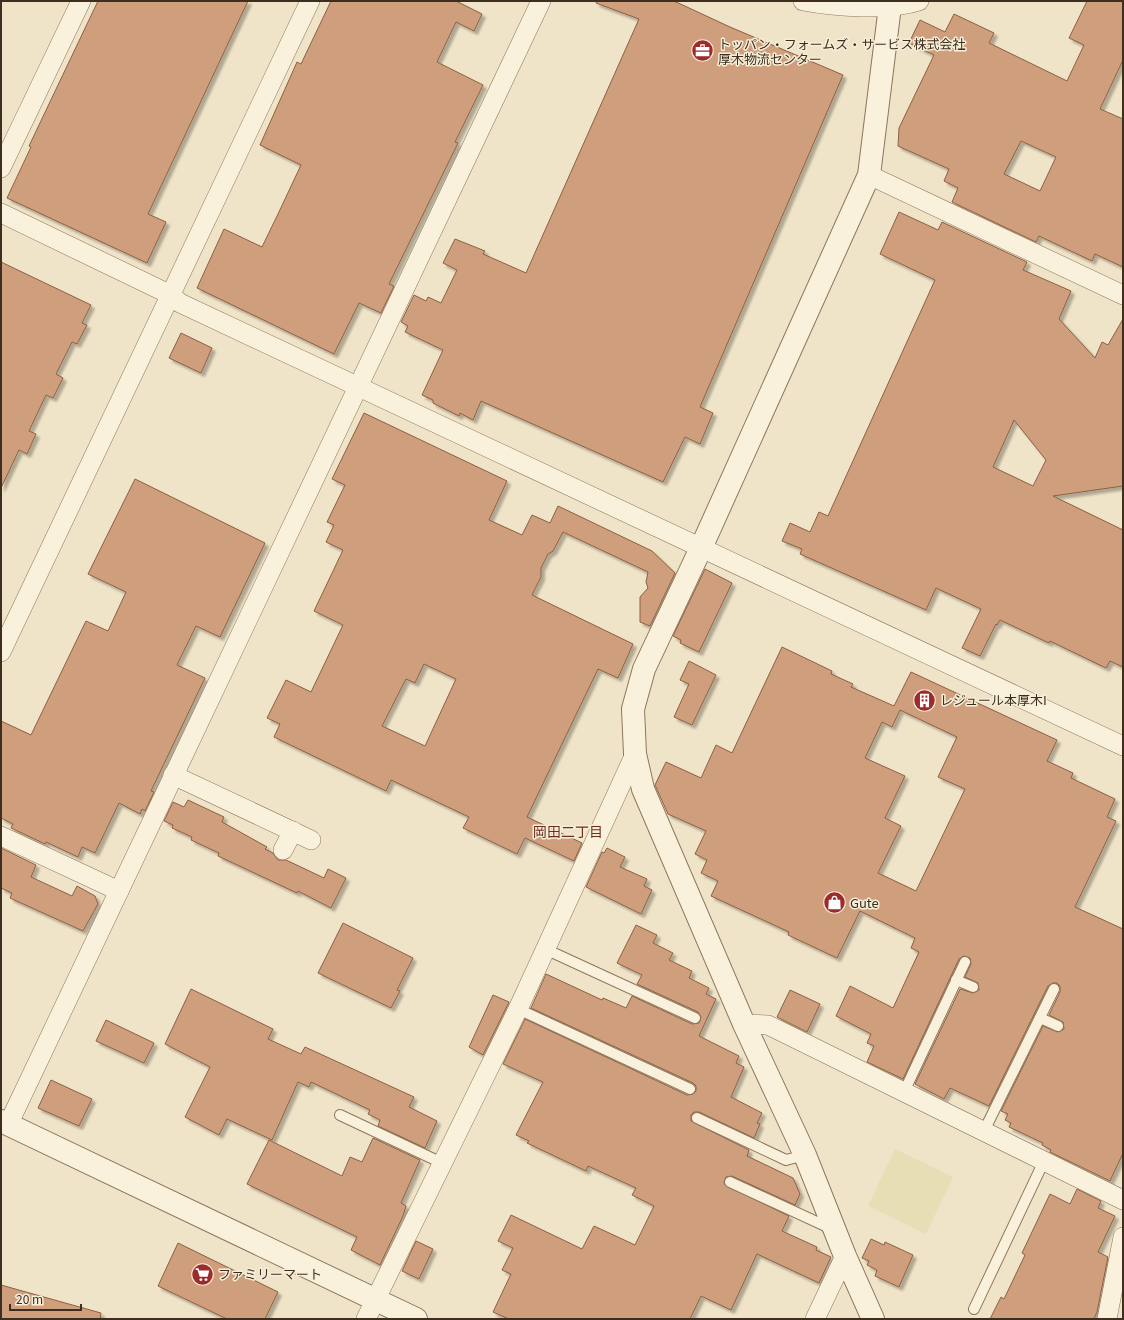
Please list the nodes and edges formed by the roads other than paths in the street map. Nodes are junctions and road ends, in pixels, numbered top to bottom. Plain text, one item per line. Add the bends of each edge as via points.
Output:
1 (81, 1) edge
2 (310, 1) edge
3 (541, 1) edge
4 (803, 1) edge
5 (919, 1) edge
6 (890, 6) junction
7 (1, 168) edge
8 (869, 175) junction
9 (1, 213) edge
10 (171, 295) junction
11 (1123, 295) edge
12 (356, 387) junction
13 (701, 548) junction
14 (1, 652) edge
15 (1123, 746) edge
16 (635, 754) junction
17 (173, 775) junction
18 (293, 831) junction
19 (1, 836) edge
20 (311, 840) dead end
21 (283, 850) dead end
22 (118, 891) junction
23 (545, 949) junction
24 (965, 962) dead end
25 (956, 980) junction
26 (973, 987) dead end
27 (1054, 988) dead end
28 (518, 1009) junction
29 (695, 1018) dead end
30 (1040, 1018) junction
31 (744, 1024) junction
32 (1058, 1026) dead end
33 (690, 1089) dead end
34 (904, 1092) junction
35 (340, 1115) dead end
36 (697, 1118) dead end
37 (4, 1123) edge
38 (984, 1131) junction
39 (805, 1155) junction
40 (1044, 1161) junction
41 (442, 1163) junction
42 (730, 1182) dead end
43 (1123, 1200) edge
44 (835, 1231) junction
45 (1123, 1237) edge
46 (845, 1256) junction
47 (375, 1300) junction
48 (974, 1309) dead end
49 (366, 1319) edge
50 (416, 1319) edge
51 (815, 1319) edge
52 (873, 1319) edge
53 (1107, 1319) edge

1 - 7 street
2 - 10 street
3 - 12 street
4 - 6 street via 827,6
5 - 6 street
6 - 8 street
8 - 11 street
8 - 13 street
9 - 10 street
10 - 12 street via 180,303
10 - 14 street
12 - 13 street
12 - 17 street
13 - 15 street
13 - 16 street via 644,669 633,709
16 - 23 street
16 - 31 street via 643,789
17 - 18 street
17 - 22 street
18 - 20 street
18 - 21 street
19 - 22 street
22 - 37 street
23 - 28 street
23 - 29 lane
24 - 25 lane
25 - 26 lane
25 - 34 lane
27 - 30 lane
28 - 33 lane
28 - 41 street
30 - 32 lane
30 - 38 lane
31 - 34 street via 768,1025
31 - 39 street
34 - 38 street
35 - 41 lane
36 - 39 lane via 786,1160
37 - 47 street
38 - 40 street
39 - 44 street
40 - 43 street
40 - 48 lane
41 - 47 street
42 - 44 lane
44 - 46 street
45 - 53 street
46 - 51 street
46 - 52 street
47 - 49 street
47 - 50 street

